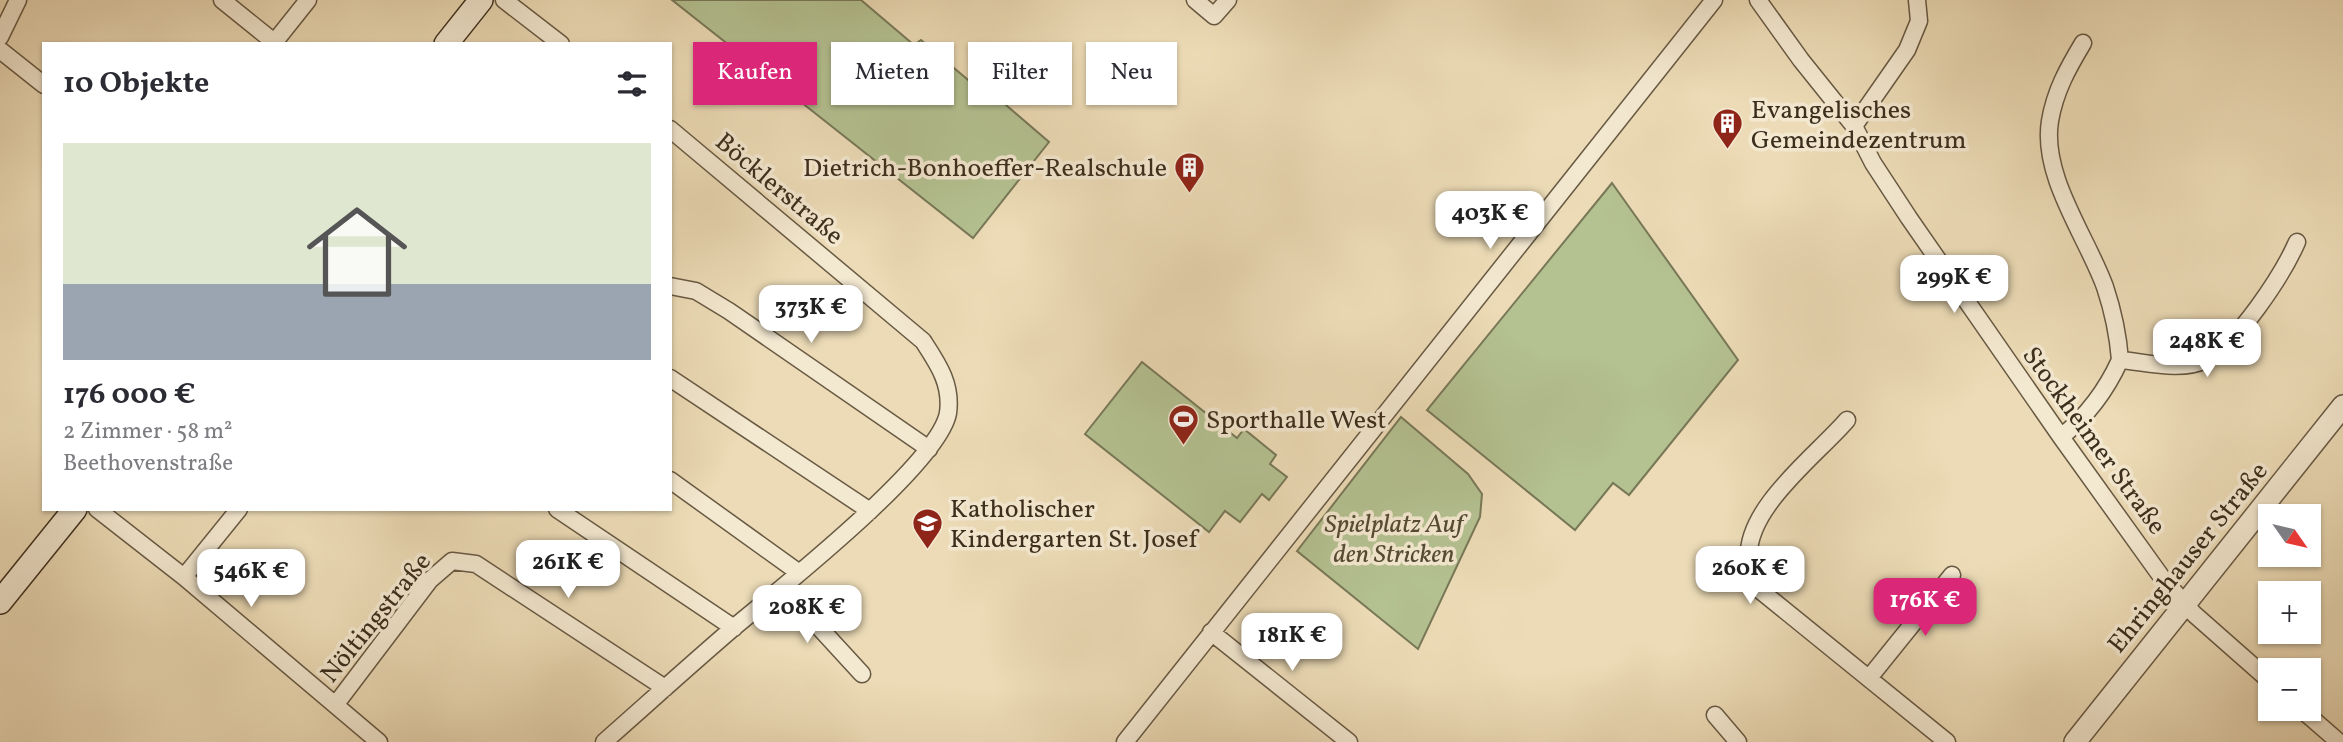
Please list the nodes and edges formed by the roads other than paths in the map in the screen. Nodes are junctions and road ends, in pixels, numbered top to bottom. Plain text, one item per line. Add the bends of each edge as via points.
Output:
1 (18, 0) edge
2 (222, 0) edge
3 (308, 0) edge
4 (481, 0) edge
5 (503, 0) edge
6 (1195, 0) edge
7 (1228, 0) edge
8 (1714, 0) edge
9 (1758, 0) edge
10 (1917, 0) edge
11 (0, 37) edge
12 (272, 42) edge
13 (274, 42) edge
14 (448, 42) edge
15 (558, 42) edge
16 (2082, 43) dead end
17 (0, 50) edge
18 (42, 83) edge
19 (1854, 126) junction
20 (672, 131) edge
21 (2297, 242) dead end
22 (672, 286) edge
23 (2120, 360) junction
24 (672, 379) edge
25 (2343, 406) edge
26 (1847, 420) dead end
27 (2061, 437) junction
28 (929, 449) junction
29 (672, 481) edge
30 (73, 511) edge
31 (100, 511) edge
32 (237, 511) edge
33 (560, 511) edge
34 (870, 511) junction
35 (798, 572) junction
36 (1952, 575) dead end
37 (184, 577) junction
38 (783, 588) junction
39 (0, 602) edge
40 (2186, 604) junction
41 (734, 628) junction
42 (1211, 632) junction
43 (2258, 670) edge
44 (862, 674) dead end
45 (1869, 678) junction
46 (665, 688) junction
47 (337, 704) junction
48 (1714, 715) dead end
49 (2315, 721) edge
50 (379, 742) edge
51 (604, 742) edge
52 (1125, 742) edge
53 (1349, 742) edge
54 (1738, 742) edge
55 (1947, 742) edge
56 (2075, 742) edge
57 (2339, 742) edge

1 - 11 street
2 - 12 street
3 - 13 street
4 - 14 main road
5 - 15 street
6 - 7 street via 1214,16
8 - 42 street
9 - 19 street, Stockheimer Straße
10 - 19 street via 1919,21 1907,50
16 - 23 street via 2060,82 2050,124 2052,164 2104,285 2118,329
17 - 18 street
19 - 27 street, Stockheimer Straße via 1909,218
20 - 28 street, Böcklerstraße via 923,341 943,371 948,388 947,415
21 - 23 street via 2285,269 2230,342 2204,361 2175,365
22 - 28 street via 696,291 729,311
23 - 27 street via 2081,420
24 - 34 street
25 - 40 street, Ehringhauser Straße
26 - 45 street via 1772,500 1752,534 1749,559 1756,587
27 - 40 street, Stockheimer Straße
28 - 34 street
29 - 35 street
30 - 39 main road
31 - 37 street
32 - 37 street
33 - 41 street
34 - 35 street
35 - 38 street
36 - 45 street
37 - 47 street
38 - 41 street
38 - 44 street
40 - 43 street, Stockheimer Straße
40 - 56 street, Ehringhauser Straße
41 - 46 street
42 - 52 street
42 - 53 street
45 - 55 street
46 - 47 street, Nöltingstraße via 476,564 452,561 429,580
46 - 51 street
47 - 50 street
48 - 54 street
49 - 57 street

